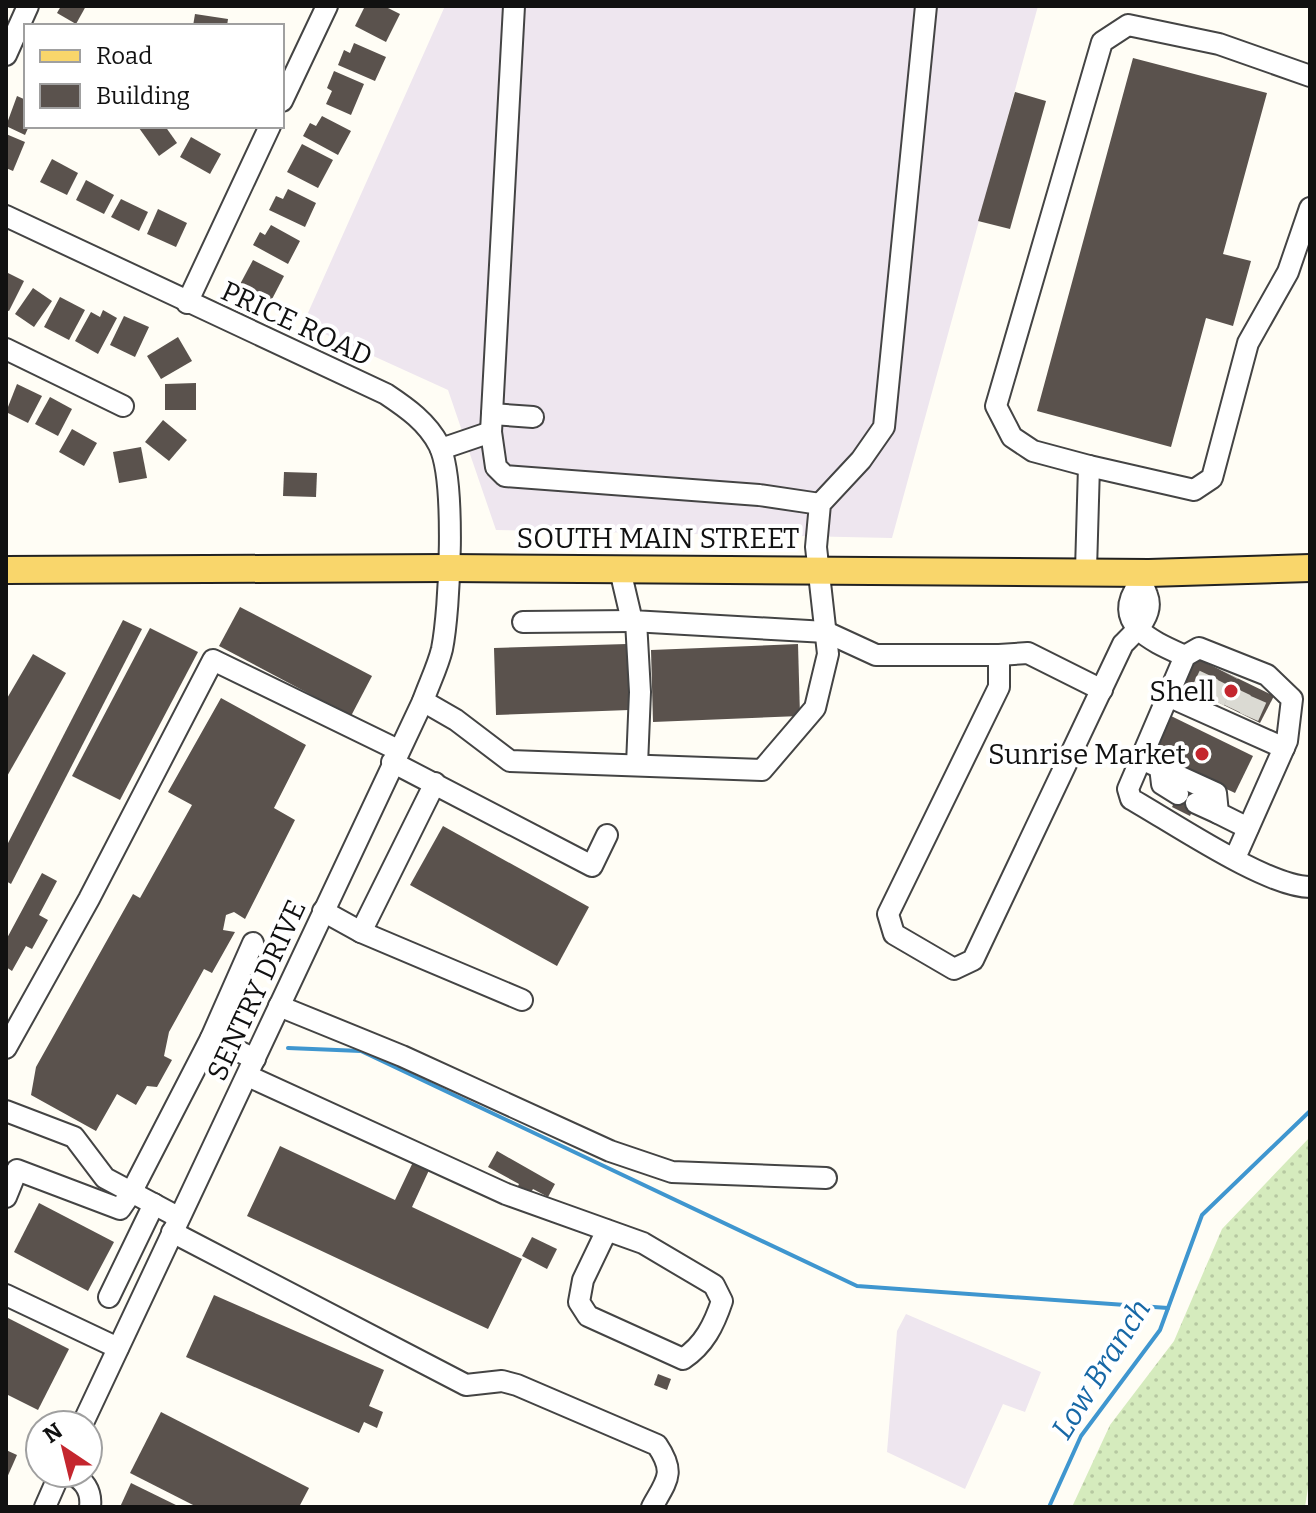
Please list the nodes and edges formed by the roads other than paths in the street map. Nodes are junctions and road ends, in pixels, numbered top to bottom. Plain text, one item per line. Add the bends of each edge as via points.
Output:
1 (28, 6) edge
2 (327, 6) edge
3 (514, 6) edge
4 (926, 6) edge
5 (6, 55) edge
6 (1310, 76) edge
7 (284, 97) edge
8 (269, 128) edge
9 (1310, 208) edge
10 (6, 216) edge
11 (187, 303) junction
12 (6, 349) edge
13 (123, 406) dead end
14 (533, 417) dead end
15 (492, 423) junction
16 (441, 449) junction
17 (1089, 466) junction
18 (820, 504) junction
19 (448, 568) junction
20 (1310, 568) edge
21 (6, 570) edge
22 (620, 570) junction
23 (1086, 570) junction
24 (819, 571) junction
25 (1138, 578) junction
26 (634, 621) junction
27 (523, 622) dead end
28 (1138, 628) junction
29 (826, 632) junction
30 (999, 655) junction
31 (1185, 656) junction
32 (1102, 690) junction
33 (1168, 696) junction
34 (423, 701) junction
35 (1284, 748) junction
36 (395, 756) junction
37 (1150, 763) junction
38 (637, 765) junction
39 (435, 783) junction
40 (1218, 813) junction
41 (1248, 828) junction
42 (607, 835) dead end
43 (1235, 858) junction
44 (1310, 887) edge
45 (323, 911) junction
46 (361, 932) junction
47 (253, 943) dead end
48 (522, 1000) dead end
49 (279, 1006) junction
50 (211, 1038) junction
51 (6, 1048) edge
52 (251, 1068) junction
53 (6, 1111) edge
54 (826, 1178) dead end
55 (131, 1193) junction
56 (6, 1197) edge
57 (154, 1204) junction
58 (175, 1224) junction
59 (607, 1230) junction
60 (6, 1295) edge
61 (109, 1297) dead end
62 (118, 1348) junction
63 (89, 1409) edge
64 (652, 1507) edge

1 - 5 street
2 - 7 street
3 - 15 street
4 - 18 street via 884,427
6 - 17 street via 1219,44 1128,25 1102,42 996,406 1012,437 1022,444
8 - 11 street
9 - 17 street via 1288,272 1248,343 1212,478 1194,490
10 - 11 street, PRICE ROAD
11 - 16 street, PRICE ROAD via 386,394 411,411
12 - 13 street
14 - 15 street
15 - 16 street
15 - 18 street via 496,467 505,476
16 - 19 street, PRICE ROAD via 447,472
17 - 23 street
18 - 24 street
19 - 21 main road, SOUTH MAIN STREET
19 - 22 main road, SOUTH MAIN STREET
19 - 34 street, SENTRY DRIVE via 442,648
20 - 25 main road, SOUTH MAIN STREET
22 - 24 main road, SOUTH MAIN STREET
22 - 26 street
23 - 24 main road, SOUTH MAIN STREET
23 - 25 main road, SOUTH MAIN STREET
24 - 29 street
25 - 28 street via 1148,596 1148,615
26 - 27 street
26 - 29 street
26 - 38 street via 640,692
28 - 31 street via 1144,637
28 - 32 street via 1123,644
29 - 30 street via 876,655
29 - 38 street via 828,654 815,708 762,770
30 - 32 street via 1028,653
30 - 32 street via 999,687 888,914 894,934 954,969 973,960
31 - 33 street
31 - 35 street via 1199,648 1240,671 1283,686 1292,699
33 - 35 street via 1221,712
33 - 37 street
34 - 36 street, SENTRY DRIVE
34 - 38 street via 510,761
35 - 41 street
36 - 39 street
36 - 45 street, SENTRY DRIVE
36 - 51 street via 213,660
37 - 40 street via 1162,784
37 - 40 street via 1216,793
37 - 43 street via 1128,789 1131,799
39 - 42 street via 592,866
39 - 46 street
40 - 41 street
41 - 43 street
43 - 44 street
45 - 46 street
45 - 49 street, SENTRY DRIVE
46 - 48 street
47 - 50 street
49 - 52 street, SENTRY DRIVE
49 - 54 street via 610,1151 672,1172
50 - 52 street
50 - 55 street
52 - 58 street, SENTRY DRIVE
52 - 59 street via 506,1194
53 - 55 street via 74,1137 105,1178
55 - 56 street via 120,1209 17,1170
55 - 57 street
57 - 58 street
57 - 61 street
58 - 62 street, SENTRY DRIVE
58 - 64 street via 466,1385 517,1385 657,1445 669,1462 668,1479
59 - 59 street via 643,1243 714,1285 722,1301 701,1347 683,1359 588,1316 579,1302 583,1280
60 - 62 street
62 - 63 street, SENTRY DRIVE

